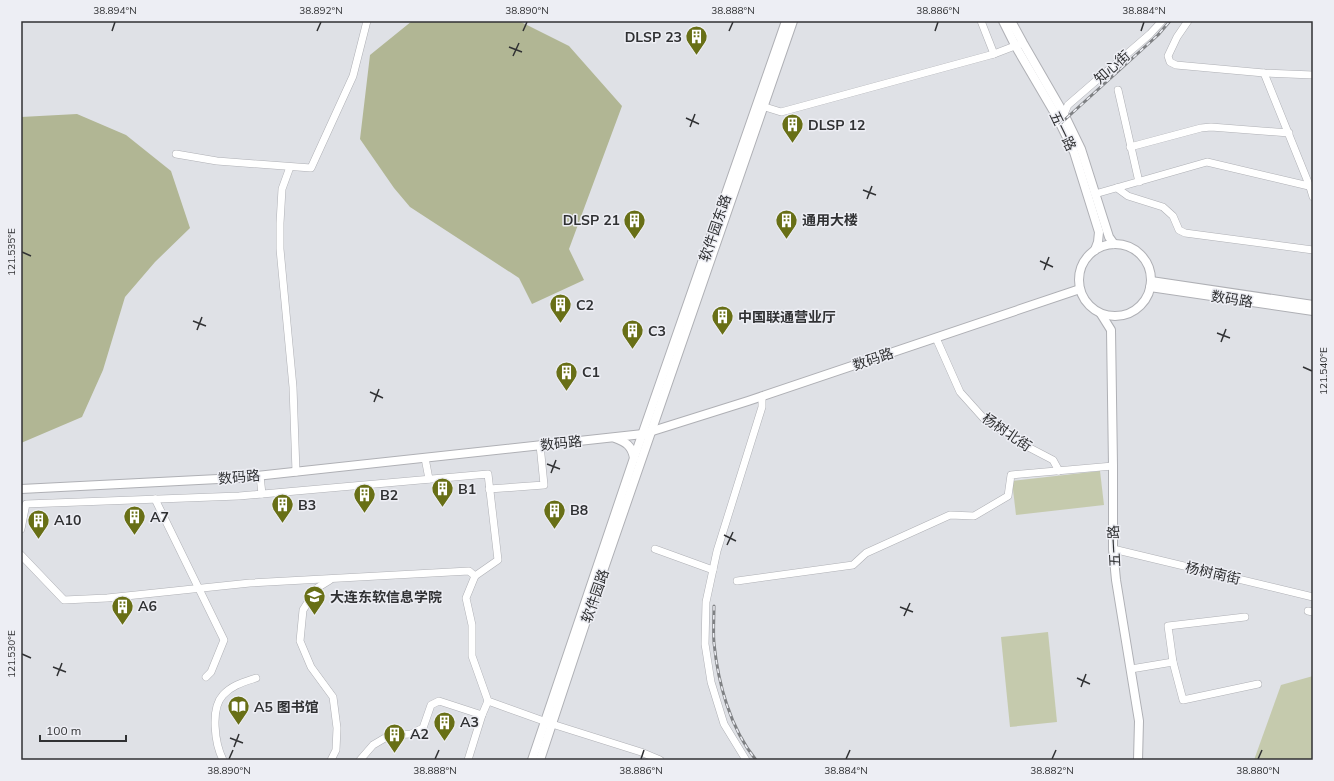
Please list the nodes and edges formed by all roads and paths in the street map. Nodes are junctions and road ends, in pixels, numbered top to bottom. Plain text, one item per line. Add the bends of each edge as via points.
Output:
1 (367, 21) edge
2 (786, 21) edge
3 (793, 21) edge
4 (981, 21) edge
5 (1002, 21) edge
6 (1011, 21) edge
7 (1162, 21) edge
8 (1188, 21) edge
9 (1019, 45) junction
10 (994, 54) junction
11 (1264, 72) junction
12 (1313, 75) edge
13 (1118, 90) dead end
14 (765, 107) junction
15 (1064, 114) junction
16 (1289, 133) junction
17 (1130, 147) junction
18 (176, 154) dead end
19 (290, 167) junction
20 (1139, 182) junction
21 (1312, 187) edge
22 (1117, 188) junction
23 (1095, 194) junction
24 (1313, 197) edge
25 (1114, 244) junction
26 (1095, 250) junction
27 (1313, 250) edge
28 (1150, 284) junction
29 (1080, 289) junction
30 (1313, 304) edge
31 (1313, 311) edge
32 (1102, 314) junction
33 (1121, 316) junction
34 (1111, 330) junction
35 (936, 338) junction
36 (762, 396) junction
37 (658, 413) junction
38 (673, 425) junction
39 (651, 432) junction
40 (642, 434) junction
41 (615, 437) junction
42 (540, 445) junction
43 (425, 458) junction
44 (634, 458) junction
45 (1113, 466) junction
46 (1060, 471) junction
47 (296, 472) junction
48 (260, 476) junction
49 (428, 479) junction
50 (21, 489) edge
51 (490, 489) junction
52 (262, 494) junction
53 (155, 500) junction
54 (21, 529) edge
55 (655, 549) dead end
56 (1113, 549) junction
57 (21, 555) edge
58 (713, 570) junction
59 (475, 576) junction
60 (330, 580) junction
61 (737, 581) dead end
62 (199, 588) junction
63 (1313, 597) edge
64 (1245, 617) dead end
65 (1173, 662) junction
66 (1132, 669) junction
67 (206, 677) dead end
68 (256, 678) dead end
69 (1258, 684) dead end
70 (488, 701) junction
71 (482, 715) junction
72 (548, 723) junction
73 (223, 760) edge
74 (331, 760) edge
75 (360, 760) edge
76 (468, 760) edge
77 (532, 760) edge
78 (540, 760) edge
79 (660, 760) edge
80 (746, 760) edge
81 (1138, 760) edge

1 - 19 street via 353,76 311,168
2 - 40 main road, 软件园东路
3 - 14 main road, 软件园东路
4 - 10 street
5 - 9 main road, 五一路
6 - 9 main road, 五一路
7 - 15 street, 知心街 via 1068,104
8 - 11 street via 1168,56 1170,62 1176,65
9 - 10 street
9 - 15 main road, 五一路
9 - 26 main road, 五一路 via 1074,152 1099,232
10 - 14 street via 781,112
11 - 12 street
11 - 16 street
13 - 17 street
14 - 37 main road, 软件园东路
15 - 23 main road, 五一路 via 1081,149
16 - 17 street via 1212,127
16 - 21 street
17 - 20 street
18 - 19 street via 217,161
19 - 47 street via 282,189 280,249 293,387
20 - 21 street via 1207,162
20 - 22 street
21 - 24 street
22 - 23 street
22 - 27 street via 1128,196 1162,207 1173,216 1179,230 1185,233
23 - 25 main road, 五一路 via 1109,238
25 - 26 main road
25 - 28 main road via 1126,246 1146,261
26 - 29 main road via 1081,267
28 - 30 main road, 数码路
28 - 31 main road, 数码路
28 - 33 main road via 1142,304
29 - 32 main road via 1089,305
29 - 35 main road, 数码路
32 - 33 main road
32 - 34 main road
33 - 34 main road via 1116,318
34 - 45 main road, 五一路
35 - 36 main road, 数码路
35 - 46 street, 杨树北街 via 960,392 986,421 1053,460
36 - 38 main road, 数码路
36 - 58 street via 762,407
37 - 38 main road via 662,420
37 - 39 main road, 软件园东路
38 - 39 main road, 数码路
39 - 40 main road, 数码路
39 - 72 main road, 软件园路
40 - 41 main road, 数码路
40 - 44 main road, 软件园路
41 - 42 main road, 数码路
41 - 44 main road via 629,445
42 - 43 main road, 数码路
42 - 51 street via 544,485
43 - 47 main road, 数码路
43 - 49 street
44 - 72 main road, 软件园路
45 - 46 street
45 - 56 main road, 五一路
46 - 61 street via 1011,475 1008,496 974,516 950,515 866,553 853,565
47 - 48 main road, 数码路
48 - 50 main road, 数码路
48 - 52 street
49 - 51 street via 488,474
49 - 52 street
51 - 59 street via 498,560
52 - 53 street
53 - 54 street via 26,504
53 - 62 street
55 - 58 street
56 - 63 street, 杨树南街
56 - 66 main road, 五一路
57 - 62 street via 64,600
58 - 80 street via 706,602 705,644 711,682 724,724
59 - 60 street via 469,571
59 - 70 street via 466,598 472,625 472,656
60 - 62 street
60 - 74 street via 317,588 303,610 300,641 311,667 333,697 337,728 336,750
62 - 67 street via 224,640 211,672
64 - 65 street via 1168,626
65 - 66 street
65 - 69 street via 1182,700
66 - 81 main road, 五一路 via 1139,722
68 - 73 street via 236,685 222,696 216,711 215,735
70 - 71 street
70 - 72 street
71 - 75 street via 439,701 431,705 423,728 411,734 390,735 373,745
71 - 76 street
72 - 77 main road, 软件园路
72 - 78 main road, 软件园路
72 - 79 street

